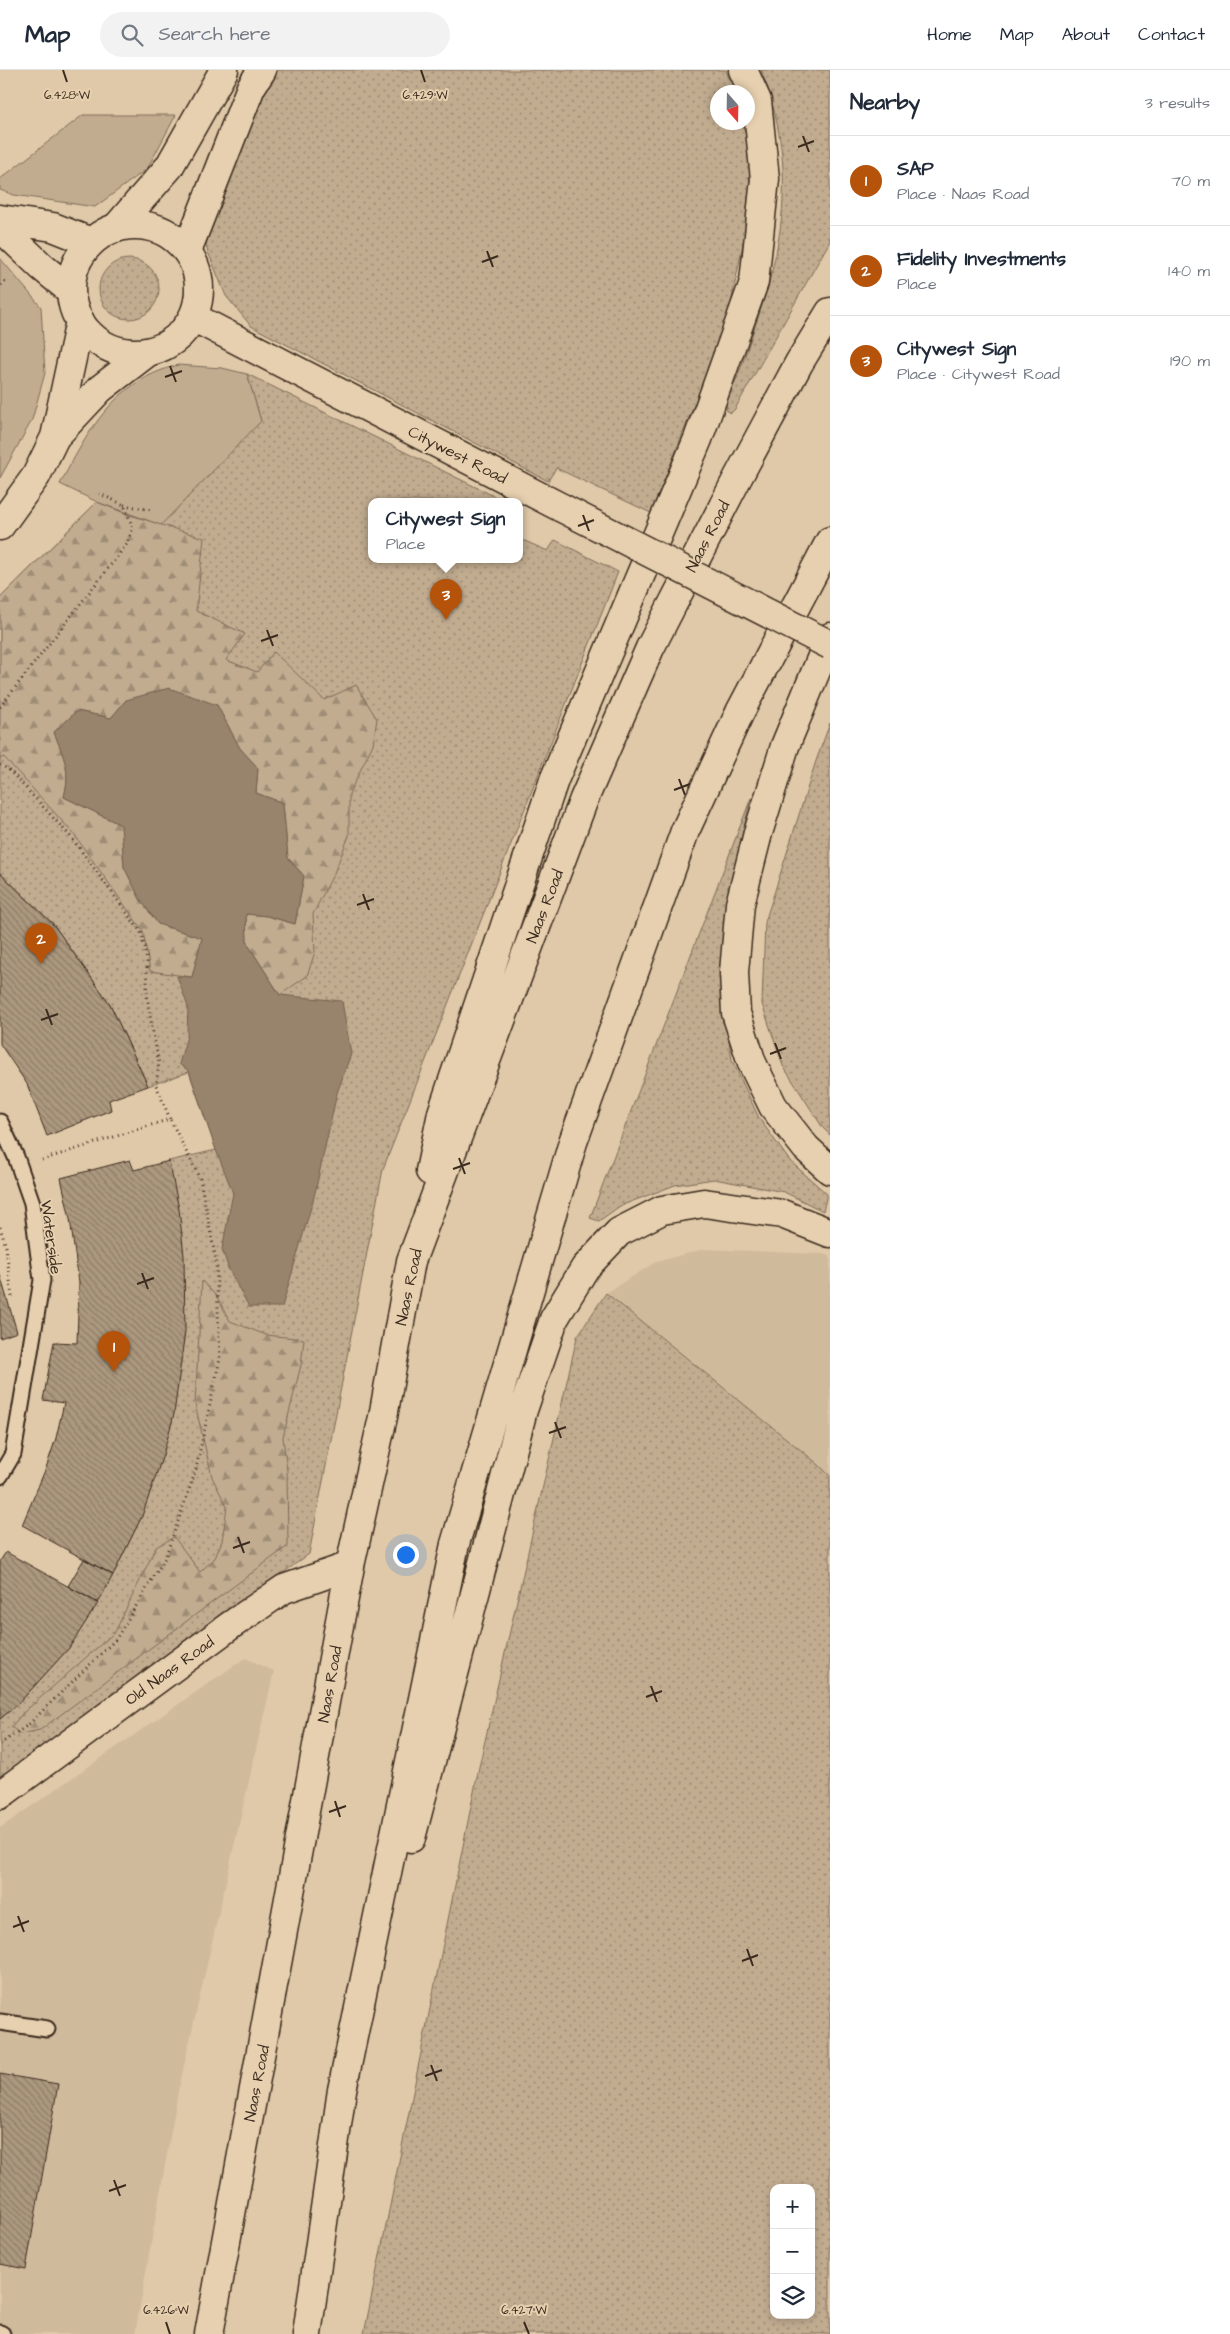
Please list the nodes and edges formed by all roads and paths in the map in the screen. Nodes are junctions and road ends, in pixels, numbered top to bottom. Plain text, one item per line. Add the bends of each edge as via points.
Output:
1 (224, 70) edge
2 (262, 70) edge
3 (743, 70) edge
4 (0, 219) edge
5 (0, 227) edge
6 (116, 228) junction
7 (91, 242) junction
8 (187, 251) junction
9 (71, 291) junction
10 (830, 312) edge
11 (193, 317) junction
12 (80, 321) junction
13 (148, 352) junction
14 (55, 437) junction
15 (98, 493) dead end
16 (124, 505) junction
17 (152, 510) dead end
18 (0, 526) edge
19 (830, 541) edge
20 (830, 637) edge
21 (830, 645) edge
22 (0, 708) edge
23 (0, 764) edge
24 (170, 1119) junction
25 (0, 1122) edge
26 (35, 1163) dead end
27 (830, 1170) edge
28 (830, 1233) edge
29 (411, 1261) junction
30 (0, 1476) edge
31 (350, 1566) junction
32 (0, 1744) edge
33 (0, 1795) edge
34 (0, 2022) edge
35 (47, 2029) dead end
36 (342, 2090) junction
37 (209, 2334) edge
38 (307, 2334) edge

1 - 6 main road via 169,167
2 - 8 main road via 251,88
3 - 29 main road via 757,101 765,178 754,282 698,438 554,780 442,1113
4 - 7 main road via 53,227
5 - 9 main road
6 - 7 main road
6 - 8 main road via 135,224 155,228 173,237
7 - 9 main road via 73,272
8 - 11 main road via 196,266 199,283 199,300
9 - 12 main road
10 - 29 main road, Naas Road via 736,481 650,648 584,799
11 - 13 main road via 182,333
11 - 21 main road, Citywest Road, bridge
12 - 13 main road via 92,337 109,347 128,352
12 - 14 main road
13 - 14 main road via 100,389
14 - 18 main road via 36,476
15 - 16 path
16 - 17 path
16 - 22 path via 133,528 128,544
19 - 36 main road via 740,712 684,831 573,1142 454,1544
20 - 27 main road via 785,746 758,833 740,904 734,972 736,1013 752,1063 773,1106 806,1148
23 - 24 path via 71,836 141,932 147,961 147,995 159,1063 156,1085
24 - 26 path
24 - 32 path via 200,1179 216,1260 220,1359 195,1474 164,1558 116,1639 28,1725
25 - 30 lane, Waterside via 32,1204 42,1280 13,1454
28 - 36 main road via 782,1214 744,1207 704,1203 662,1210 619,1232 585,1268 554,1319 523,1410
29 - 31 main road, Naas Road via 383,1417
31 - 33 main road, Old Naas Road via 284,1589
31 - 37 main road, Naas Road
34 - 35 lane
36 - 38 main road

